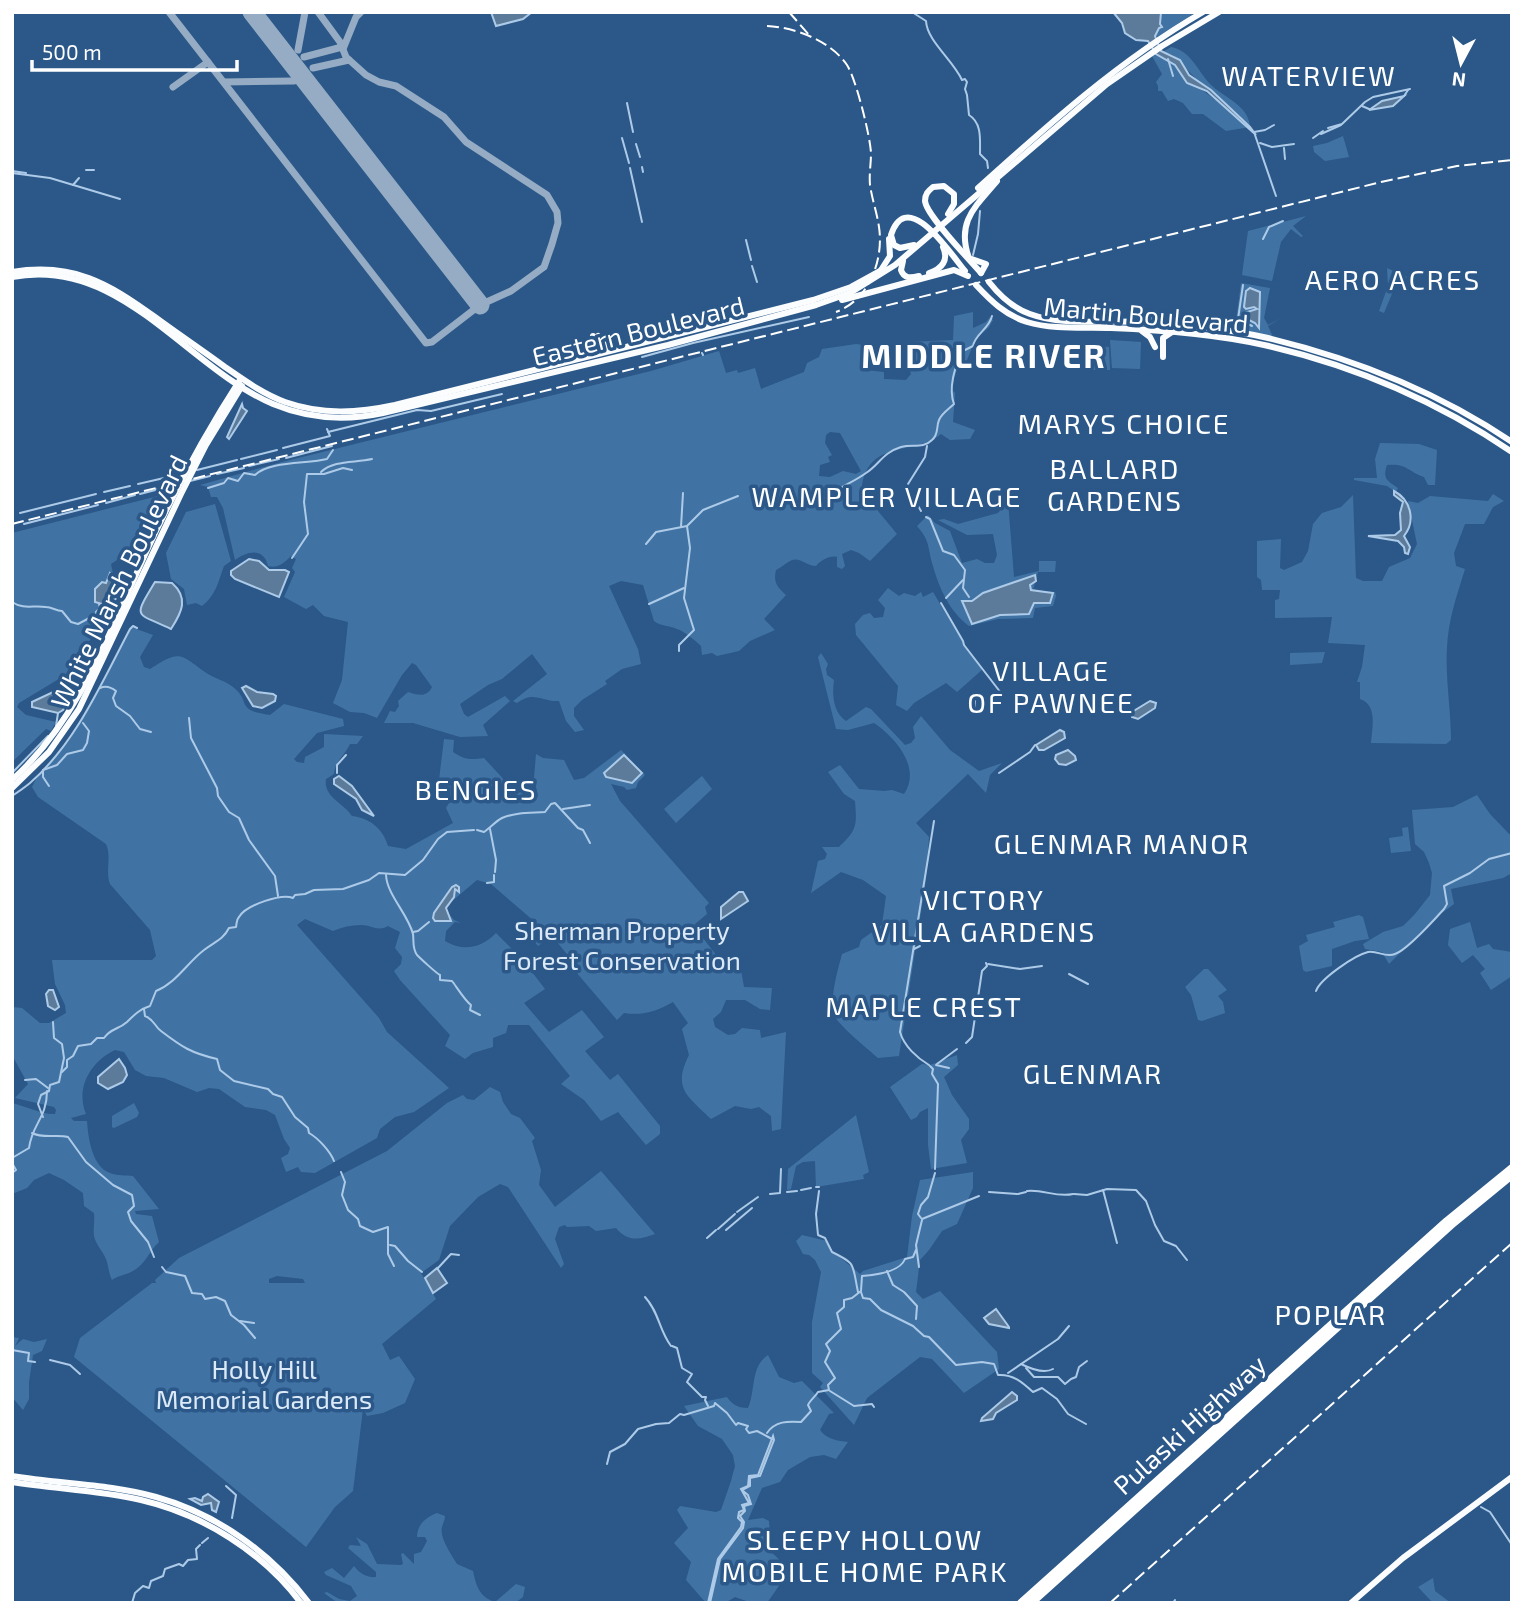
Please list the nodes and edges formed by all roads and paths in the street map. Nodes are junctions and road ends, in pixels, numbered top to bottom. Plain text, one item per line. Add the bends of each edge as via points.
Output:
1 (1203, 12) edge
2 (1219, 12) edge
3 (1160, 43) junction
4 (1150, 50) junction
5 (1010, 167) junction
6 (948, 214) junction
7 (943, 221) junction
8 (930, 232) junction
9 (887, 234) dead end
10 (939, 239) junction
11 (913, 248) junction
12 (969, 258) junction
13 (881, 270) junction
14 (12, 272) edge
15 (981, 273) dead end
16 (12, 277) edge
17 (989, 282) dead end
18 (976, 285) dead end
19 (857, 290) junction
20 (826, 302) junction
21 (761, 314) junction
22 (1137, 326) junction
23 (726, 328) junction
24 (1173, 332) junction
25 (631, 346) junction
26 (1155, 346) dead end
27 (600, 354) junction
28 (1163, 357) dead end
29 (584, 358) junction
30 (226, 376) junction
31 (513, 381) junction
32 (242, 382) junction
33 (260, 398) junction
34 (224, 406) junction
35 (223, 417) junction
36 (1512, 442) edge
37 (1512, 452) edge
38 (198, 454) junction
39 (178, 494) junction
40 (12, 780) edge
41 (12, 788) edge
42 (1512, 1168) edge
43 (1512, 1175) edge
44 (1512, 1477) edge
45 (12, 1479) edge
46 (286, 1581) junction
47 (299, 1596) edge
48 (309, 1603) edge
49 (1021, 1603) edge
50 (1031, 1603) edge
51 (1351, 1603) edge

1 - 3 main road, Eastern Boulevard
2 - 3 main road, Eastern Boulevard
3 - 4 main road, Eastern Boulevard
4 - 5 main road, Eastern Boulevard
4 - 6 main road, Eastern Boulevard via 1096,85
5 - 7 main road, Eastern Boulevard
5 - 12 main road via 968,217 964,238
6 - 7 main road, Eastern Boulevard
6 - 12 main road via 954,194 941,185 933,187 926,194 930,214
7 - 8 main road, Eastern Boulevard
8 - 10 main road
8 - 11 main road, Eastern Boulevard
8 - 11 main road via 914,218 896,224 891,235 894,245
9 - 13 main road via 890,256
10 - 11 main road via 945,260 935,271 912,277 903,275 901,266
10 - 20 main road via 968,276 954,270
11 - 13 main road, Eastern Boulevard
11 - 19 main road, Eastern Boulevard
12 - 15 main road via 986,264
13 - 21 main road, Eastern Boulevard via 828,296
14 - 32 main road, Eastern Boulevard via 61,270 106,284
16 - 30 main road, Eastern Boulevard via 58,275 99,287
17 - 22 main road, Martin Boulevard via 1009,303 1039,317
18 - 22 main road, Martin Boulevard via 995,305 1028,322
19 - 20 main road, Eastern Boulevard
19 - 21 main road
20 - 23 main road, Eastern Boulevard
21 - 23 main road
21 - 25 main road, Eastern Boulevard
22 - 24 main road, Martin Boulevard
22 - 26 main road
22 - 36 main road, Martin Boulevard via 1155,313 1163,320 1264,337 1361,365 1433,397
23 - 31 main road, Eastern Boulevard
24 - 28 main road via 1163,338
24 - 37 main road, Martin Boulevard via 1263,345 1345,368 1443,411
25 - 27 main road, Eastern Boulevard
25 - 29 main road via 608,348 596,336
27 - 29 main road, Eastern Boulevard
27 - 31 main road
29 - 32 main road, Eastern Boulevard via 352,412 294,405
30 - 32 main road, Eastern Boulevard
30 - 34 main road via 232,386
31 - 33 main road, Eastern Boulevard via 359,417 304,414
32 - 33 main road, Eastern Boulevard
32 - 34 main road, White Marsh Boulevard
32 - 35 main road, White Marsh Boulevard
33 - 35 main road via 241,394
34 - 38 main road, White Marsh Boulevard
35 - 38 main road, White Marsh Boulevard
38 - 39 main road, White Marsh Boulevard
39 - 40 main road, White Marsh Boulevard via 74,706 48,743
39 - 41 main road, White Marsh Boulevard via 79,709 54,746
42 - 49 highway, Pulaski Highway
43 - 50 highway, Pulaski Highway via 1451,1224
44 - 51 main road
45 - 46 main road via 164,1506 227,1536
45 - 46 main road via 125,1490 178,1504 230,1530 272,1562
46 - 47 main road
47 - 48 main road

